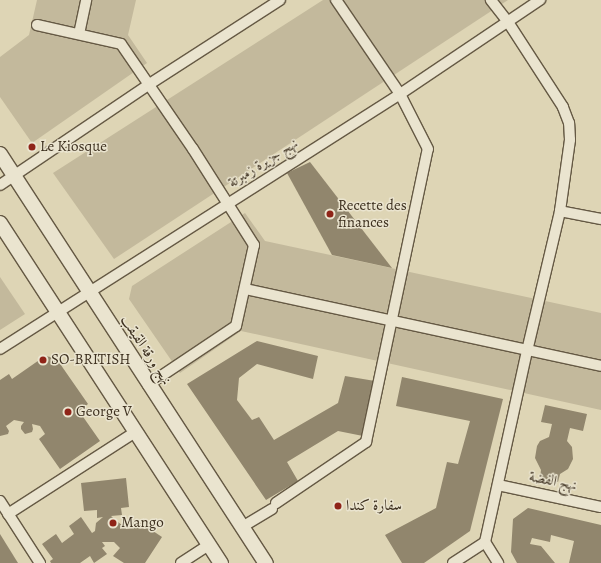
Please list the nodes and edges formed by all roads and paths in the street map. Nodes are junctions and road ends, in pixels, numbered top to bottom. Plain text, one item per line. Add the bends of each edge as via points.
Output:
1 (86, 0) edge
2 (280, 0) edge
3 (336, 0) edge
4 (491, 0) edge
5 (540, 0) edge
6 (508, 22) junction
7 (37, 25) dead end
8 (78, 34) junction
9 (148, 85) junction
10 (400, 94) junction
11 (0, 154) edge
12 (14, 176) junction
13 (0, 185) edge
14 (226, 204) junction
15 (560, 211) junction
16 (601, 219) edge
17 (0, 223) edge
18 (245, 289) junction
19 (89, 292) junction
20 (57, 313) junction
21 (392, 321) junction
22 (0, 349) edge
23 (527, 350) junction
24 (601, 366) edge
25 (148, 385) junction
26 (135, 432) junction
27 (498, 485) junction
28 (0, 501) edge
29 (601, 507) edge
30 (8, 514) junction
31 (242, 527) junction
32 (485, 542) junction
33 (209, 545) junction
34 (40, 563) edge
35 (181, 563) edge
36 (221, 563) edge
37 (266, 563) edge
38 (453, 563) edge
39 (498, 563) edge

1 - 8 street
2 - 9 street
3 - 10 street
4 - 6 street
5 - 6 street, نهج جزيرة زمبرتة
6 - 10 street, نهج جزيرة زمبرتة
6 - 15 street via 563,107 569,123 570,140
7 - 8 street
8 - 9 street via 121,44
9 - 12 street
9 - 14 street via 193,149
10 - 14 street, نهج جزيرة زمبرتة
10 - 21 street via 428,149
11 - 12 main road, نهج ورقة القيقب
12 - 13 street
12 - 19 main road, نهج ورقة القيقب
14 - 18 street via 254,245
14 - 19 street, نهج جزيرة زمبرتة
15 - 16 street
15 - 23 street
17 - 20 main road
18 - 21 street
18 - 25 street via 236,326
19 - 20 street, نهج جزيرة زمبرتة
19 - 25 main road, نهج ورقة القيقب
20 - 22 street, نهج جزيرة زمبرتة
20 - 26 main road
21 - 23 street
21 - 31 street via 366,442
23 - 24 street
23 - 27 street
25 - 31 main road, نهج ورقة القيقب
26 - 30 street
26 - 33 main road
27 - 29 street, نهج الفضة
27 - 32 street
28 - 30 street
30 - 34 street
31 - 37 main road, نهج ورقة القيقب
32 - 38 street
32 - 39 street
33 - 35 street
33 - 36 main road

